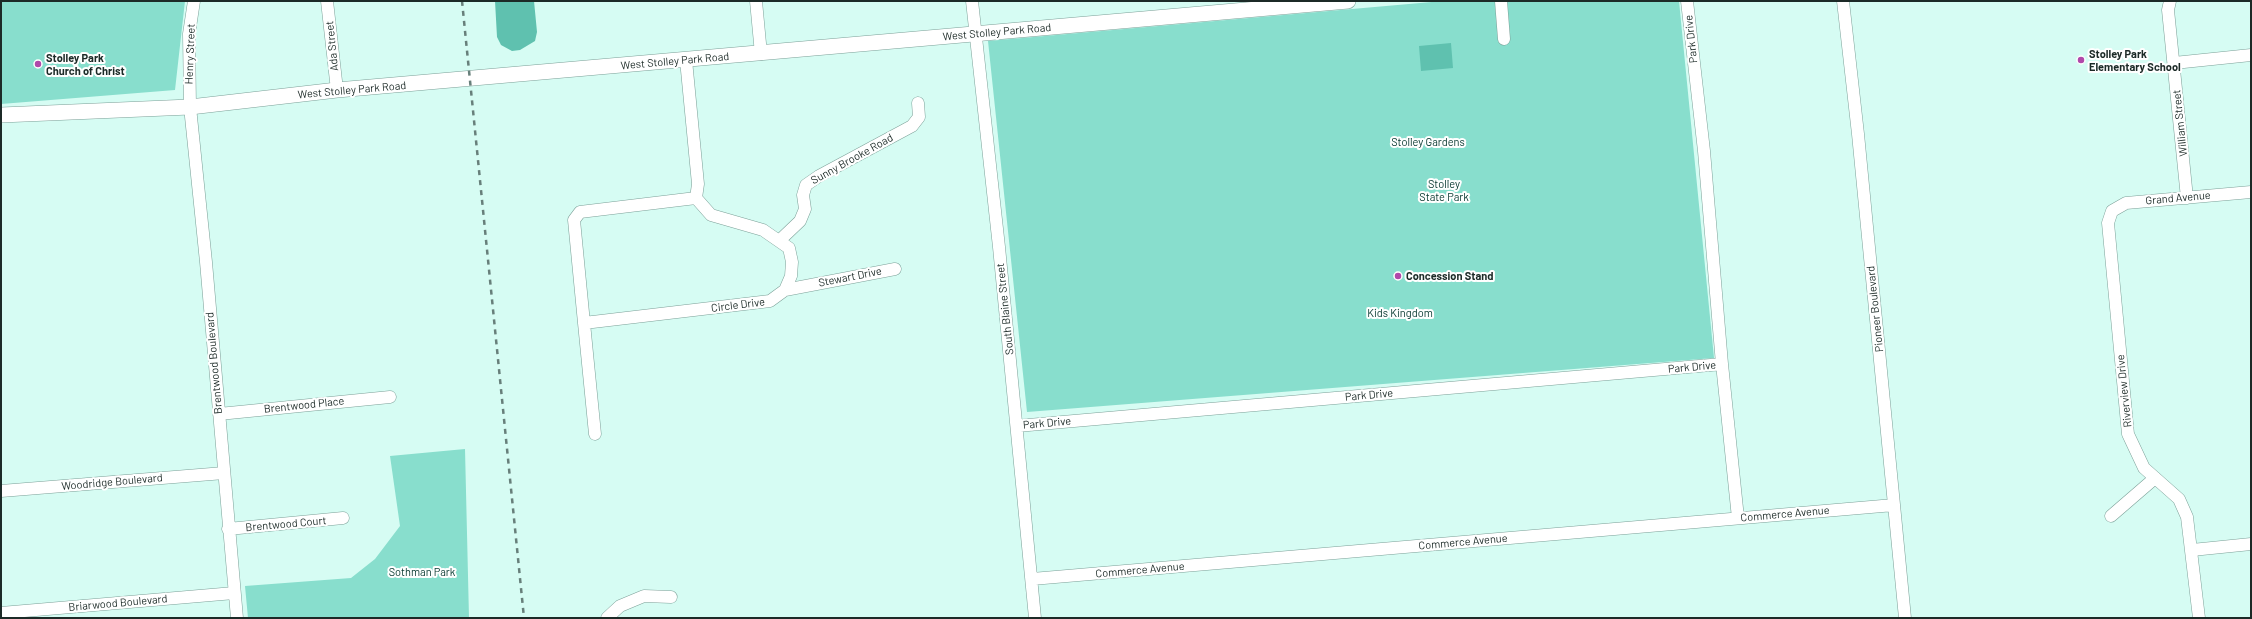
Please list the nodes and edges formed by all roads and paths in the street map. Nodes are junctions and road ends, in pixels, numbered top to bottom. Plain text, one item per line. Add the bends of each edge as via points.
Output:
1 (194, 1) edge
2 (327, 1) edge
3 (756, 1) edge
4 (972, 1) edge
5 (1348, 1) edge
6 (1501, 1) edge
7 (1687, 1) edge
8 (1843, 1) edge
9 (2170, 1) edge
10 (975, 34) junction
11 (1504, 39) dead end
12 (761, 54) junction
13 (2251, 55) edge
14 (686, 60) junction
15 (2174, 63) junction
16 (337, 90) junction
17 (918, 102) dead end
18 (190, 107) junction
19 (1, 115) edge
20 (2251, 192) edge
21 (696, 198) junction
22 (2187, 198) junction
23 (2110, 215) joint
24 (779, 241) junction
25 (895, 269) dead end
26 (785, 290) junction
27 (584, 323) junction
28 (1722, 364) junction
29 (390, 397) dead end
30 (219, 414) junction
31 (1017, 426) junction
32 (595, 434) dead end
33 (224, 473) junction
34 (2155, 478) junction
35 (1, 491) edge
36 (1894, 505) junction
37 (2111, 516) dead end
38 (343, 518) dead end
39 (1738, 518) junction
40 (228, 529) junction
41 (2251, 544) edge
42 (2192, 550) junction
43 (1032, 579) junction
44 (234, 593) junction
45 (670, 597) dead end
46 (1, 613) edge
47 (237, 618) edge
48 (607, 618) edge
49 (1035, 618) edge
50 (1905, 618) edge
51 (2196, 618) edge

1 - 18 street, Henry Street via 189,34
2 - 16 street, Ada Street
3 - 12 street
4 - 10 street, South Blaine Street
5 - 10 main road, West Stolley Park Road
6 - 11 street
7 - 28 street, Park Drive via 1704,151
8 - 36 street, Pioneer Boulevard
9 - 15 street, William Street via 2168,10
10 - 12 main road, West Stolley Park Road
10 - 31 street, South Blaine Street
12 - 14 main road, West Stolley Park Road
13 - 15 street
14 - 16 main road, West Stolley Park Road
14 - 21 street via 698,184
15 - 22 street, William Street
16 - 18 main road, West Stolley Park Road
17 - 24 street, Sunny Brooke Road via 919,118 912,126 819,176 806,186 803,195 805,209 800,221
18 - 19 main road, West Stolley Park Road
18 - 30 street, Brentwood Boulevard
20 - 22 street, Grand Avenue
21 - 24 street via 712,215 763,230
21 - 27 street via 580,212 574,220
22 - 23 street, Grand Avenue via 2126,203
23 - 34 street, Riverview Drive via 2108,223 2128,434 2144,468
24 - 26 street via 789,248 792,262 791,276
25 - 26 street, Stewart Drive
26 - 27 street, Circle Drive via 770,301
27 - 32 street
28 - 31 street, Park Drive
28 - 39 street, Park Drive
29 - 30 street, Brentwood Place
30 - 33 street, Brentwood Boulevard
31 - 43 street, South Blaine Street
33 - 35 street, Woodridge Boulevard
33 - 40 street, Brentwood Boulevard
34 - 37 street
34 - 42 street, Riverview Drive via 2179,499 2187,517
36 - 39 street, Commerce Avenue
36 - 50 street, Pioneer Boulevard
38 - 40 street, Brentwood Court
39 - 43 street, Commerce Avenue
40 - 44 street, Brentwood Boulevard
41 - 42 street
42 - 51 street, Riverview Drive
43 - 49 street, South Blaine Street
44 - 46 street, Briarwood Boulevard
44 - 47 street, Brentwood Boulevard
45 - 48 street via 644,596 620,606

